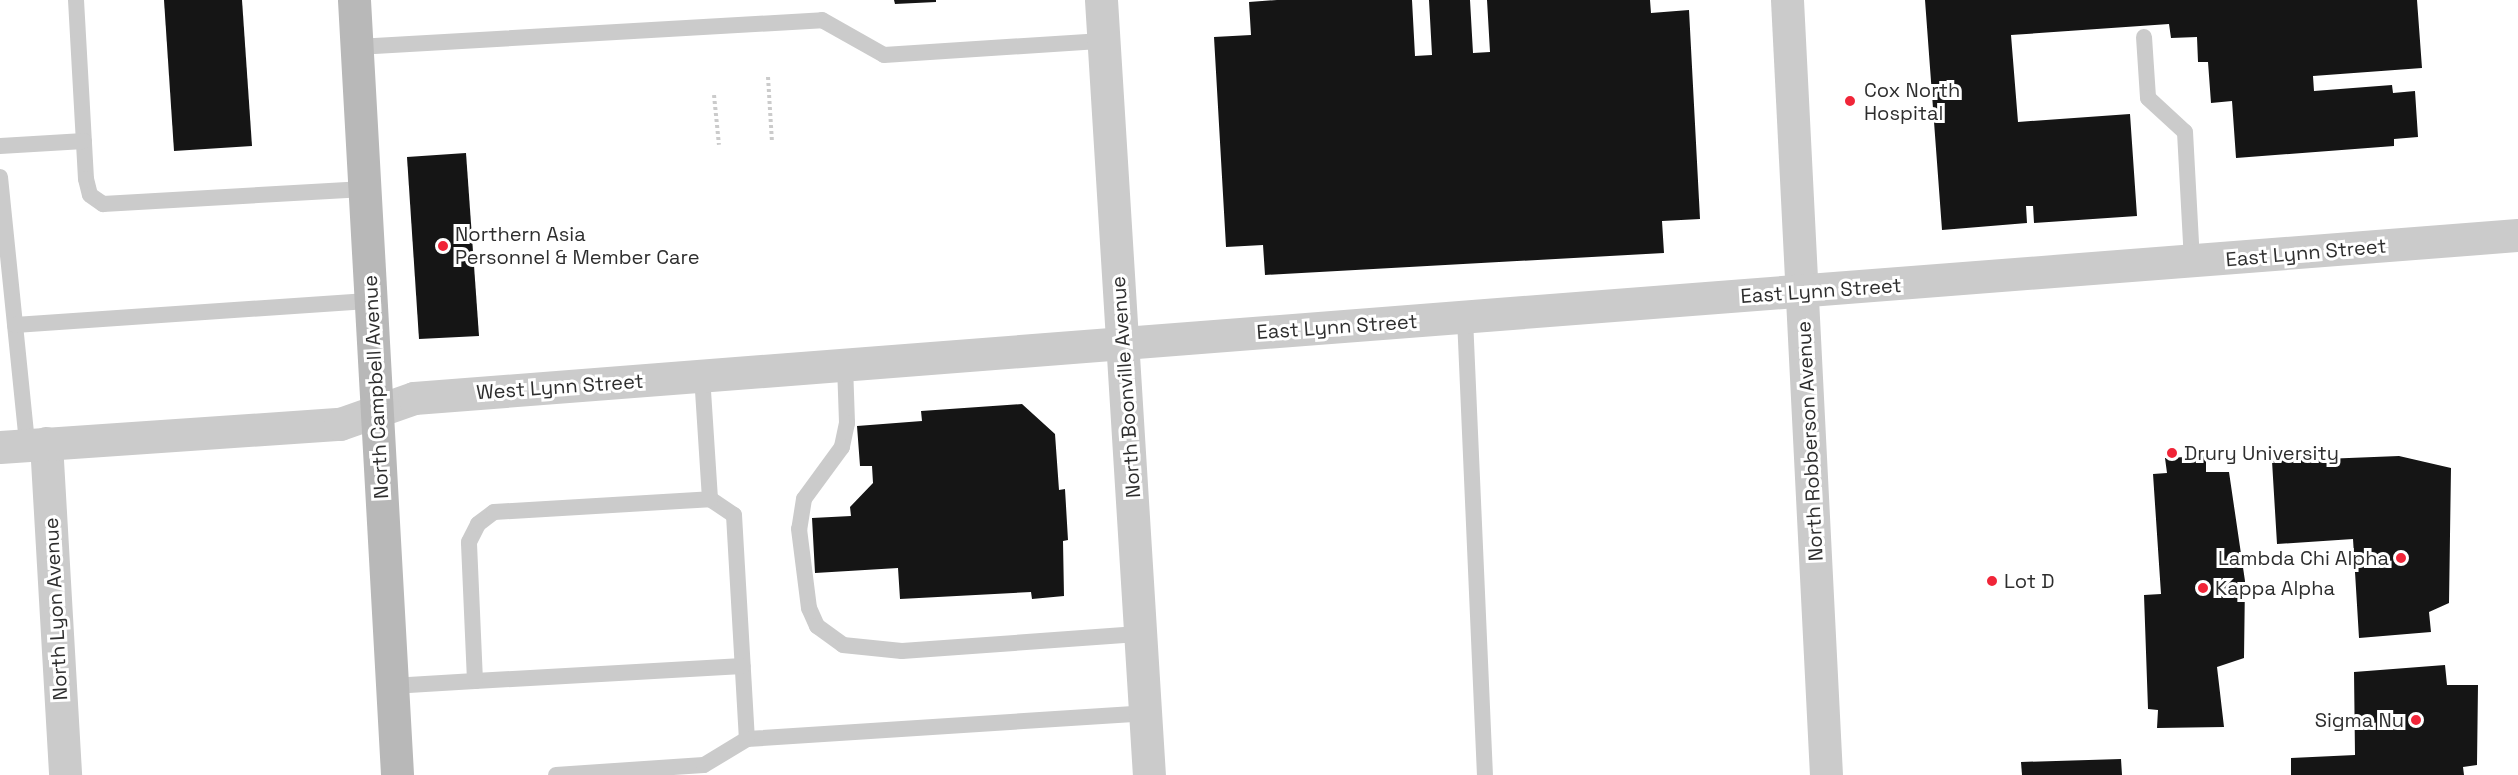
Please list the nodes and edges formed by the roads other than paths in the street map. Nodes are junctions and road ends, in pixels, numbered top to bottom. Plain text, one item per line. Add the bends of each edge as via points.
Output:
1 (76, 0) edge
2 (354, 0) edge
3 (1101, 0) edge
4 (1790, 2) edge
5 (2144, 37) dead end
6 (1103, 41) junction
7 (357, 47) junction
8 (84, 141) junction
9 (0, 146) edge
10 (0, 177) edge
11 (365, 189) junction
12 (2518, 236) edge
13 (2192, 262) junction
14 (1802, 293) junction
15 (371, 301) junction
16 (1465, 318) junction
17 (15, 325) junction
18 (1124, 343) junction
19 (17, 347) junction
20 (0, 349) edge
21 (845, 365) junction
22 (702, 376) junction
23 (377, 411) junction
24 (25, 445) edge
25 (710, 499) junction
26 (1141, 634) junction
27 (743, 666) junction
28 (475, 681) junction
29 (392, 686) junction
30 (1145, 713) junction
31 (747, 739) junction
32 (65, 775) edge
33 (397, 775) edge
34 (556, 775) edge
35 (1149, 775) edge
36 (1485, 775) edge
37 (1826, 775) edge

1 - 8 lane
2 - 7 main road, North Campbell Avenue
3 - 6 street, North Boonville Avenue
4 - 14 street, North Robberson Avenue
5 - 13 lane via 2148,98 2185,132
6 - 7 lane via 884,55 822,20
6 - 18 street, North Boonville Avenue
7 - 11 main road, North Campbell Avenue
8 - 9 lane
8 - 11 lane via 90,195 103,204
10 - 17 lane
11 - 15 main road, North Campbell Avenue
12 - 13 street, East Lynn Street
13 - 14 street, East Lynn Street
14 - 16 street, East Lynn Street
14 - 37 street, North Robberson Avenue
15 - 17 lane
15 - 23 main road, North Campbell Avenue
16 - 18 street, East Lynn Street
16 - 36 lane
17 - 19 lane
18 - 21 street, West Lynn Street
18 - 26 street, North Boonville Avenue
19 - 20 lane
19 - 24 lane
21 - 22 street, West Lynn Street
21 - 26 lane via 847,423 842,447 804,499 799,529 808,608 817,626 843,645 902,651
22 - 23 street, West Lynn Street via 414,398
22 - 25 lane
23 - 24 street, West Lynn Street via 340,424
23 - 29 main road, North Campbell Avenue
24 - 32 street, North Lyon Avenue
25 - 27 lane via 734,514
25 - 28 lane via 494,512 478,524 469,542
26 - 30 street, North Boonville Avenue
27 - 28 lane
27 - 31 lane
28 - 29 lane
29 - 33 main road, North Campbell Avenue
30 - 31 lane
30 - 35 street, North Boonville Avenue
31 - 34 lane via 704,765

